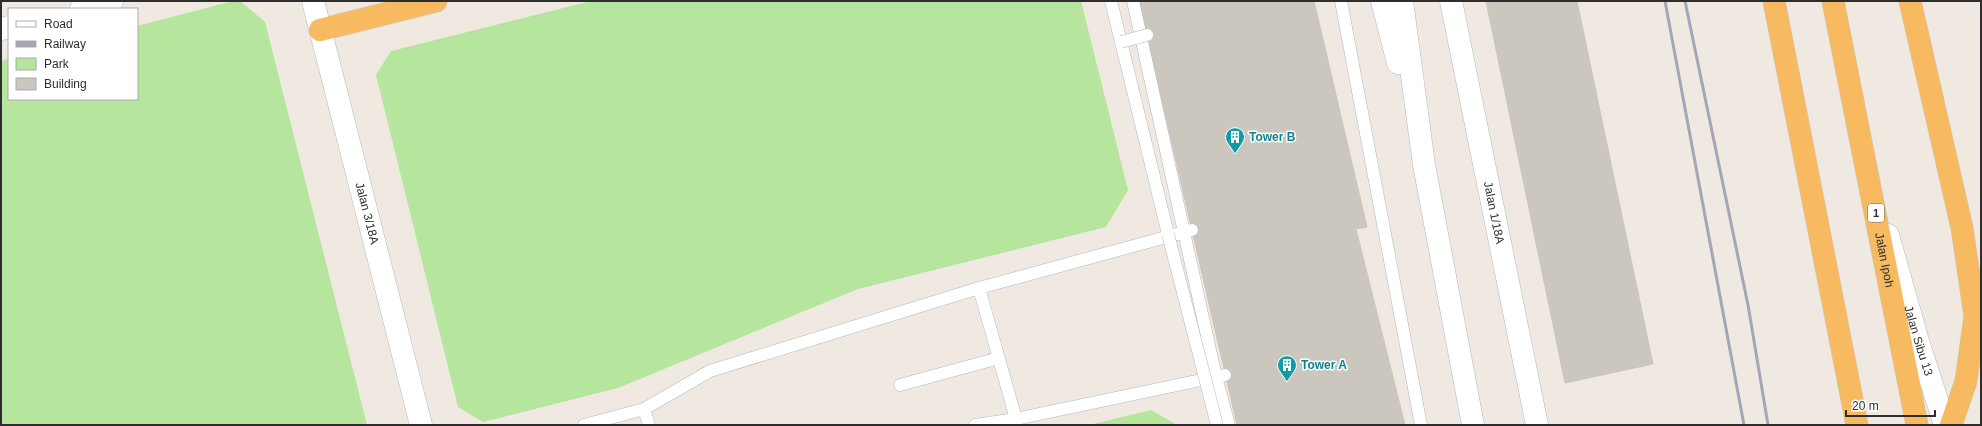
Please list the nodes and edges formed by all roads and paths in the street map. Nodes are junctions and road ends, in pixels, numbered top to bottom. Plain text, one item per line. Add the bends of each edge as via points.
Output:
1 (112, 1) edge
2 (313, 1) edge
3 (436, 1) edge
4 (1111, 1) edge
5 (1133, 1) edge
6 (1342, 1) edge
7 (1382, 1) edge
8 (1402, 1) edge
9 (1451, 1) edge
10 (1774, 1) edge
11 (1833, 1) edge
12 (1910, 1) edge
13 (85, 8) edge
14 (320, 30) junction
15 (1147, 35) dead end
16 (1121, 42) junction
17 (1862, 139) junction
18 (1424, 165) junction
19 (1188, 231) junction
20 (980, 288) junction
21 (999, 358) junction
22 (1221, 376) junction
23 (900, 385) dead end
24 (644, 409) junction
25 (1016, 419) junction
26 (421, 425) edge
27 (584, 425) edge
28 (649, 425) edge
29 (975, 425) edge
30 (1217, 425) edge
31 (1229, 425) edge
32 (1422, 425) edge
33 (1473, 425) edge
34 (1537, 425) edge
35 (1857, 425) edge
36 (1917, 425) edge
37 (1945, 425) edge
38 (1951, 425) edge

1 - 13 street
2 - 14 street, Jalan 3/18A
3 - 14 highway
4 - 16 lane
5 - 19 lane
6 - 32 lane
7 - 18 street
8 - 18 street
9 - 34 street, Jalan 1/18A
10 - 35 highway
11 - 17 highway, Jalan Ipoh / 1
12 - 38 highway via 1962,228 1975,316 1966,380
14 - 26 street, Jalan 3/18A
15 - 16 lane, bridge
16 - 30 lane, bridge
17 - 36 highway, Jalan Ipoh / 1
17 - 37 street, Jalan Sibu 13 via 1918,340
18 - 33 street
19 - 20 lane
19 - 22 lane
20 - 21 lane
20 - 24 lane via 710,371
21 - 23 lane
21 - 25 lane
22 - 25 lane
22 - 31 lane
24 - 27 lane
24 - 28 lane
25 - 29 lane

